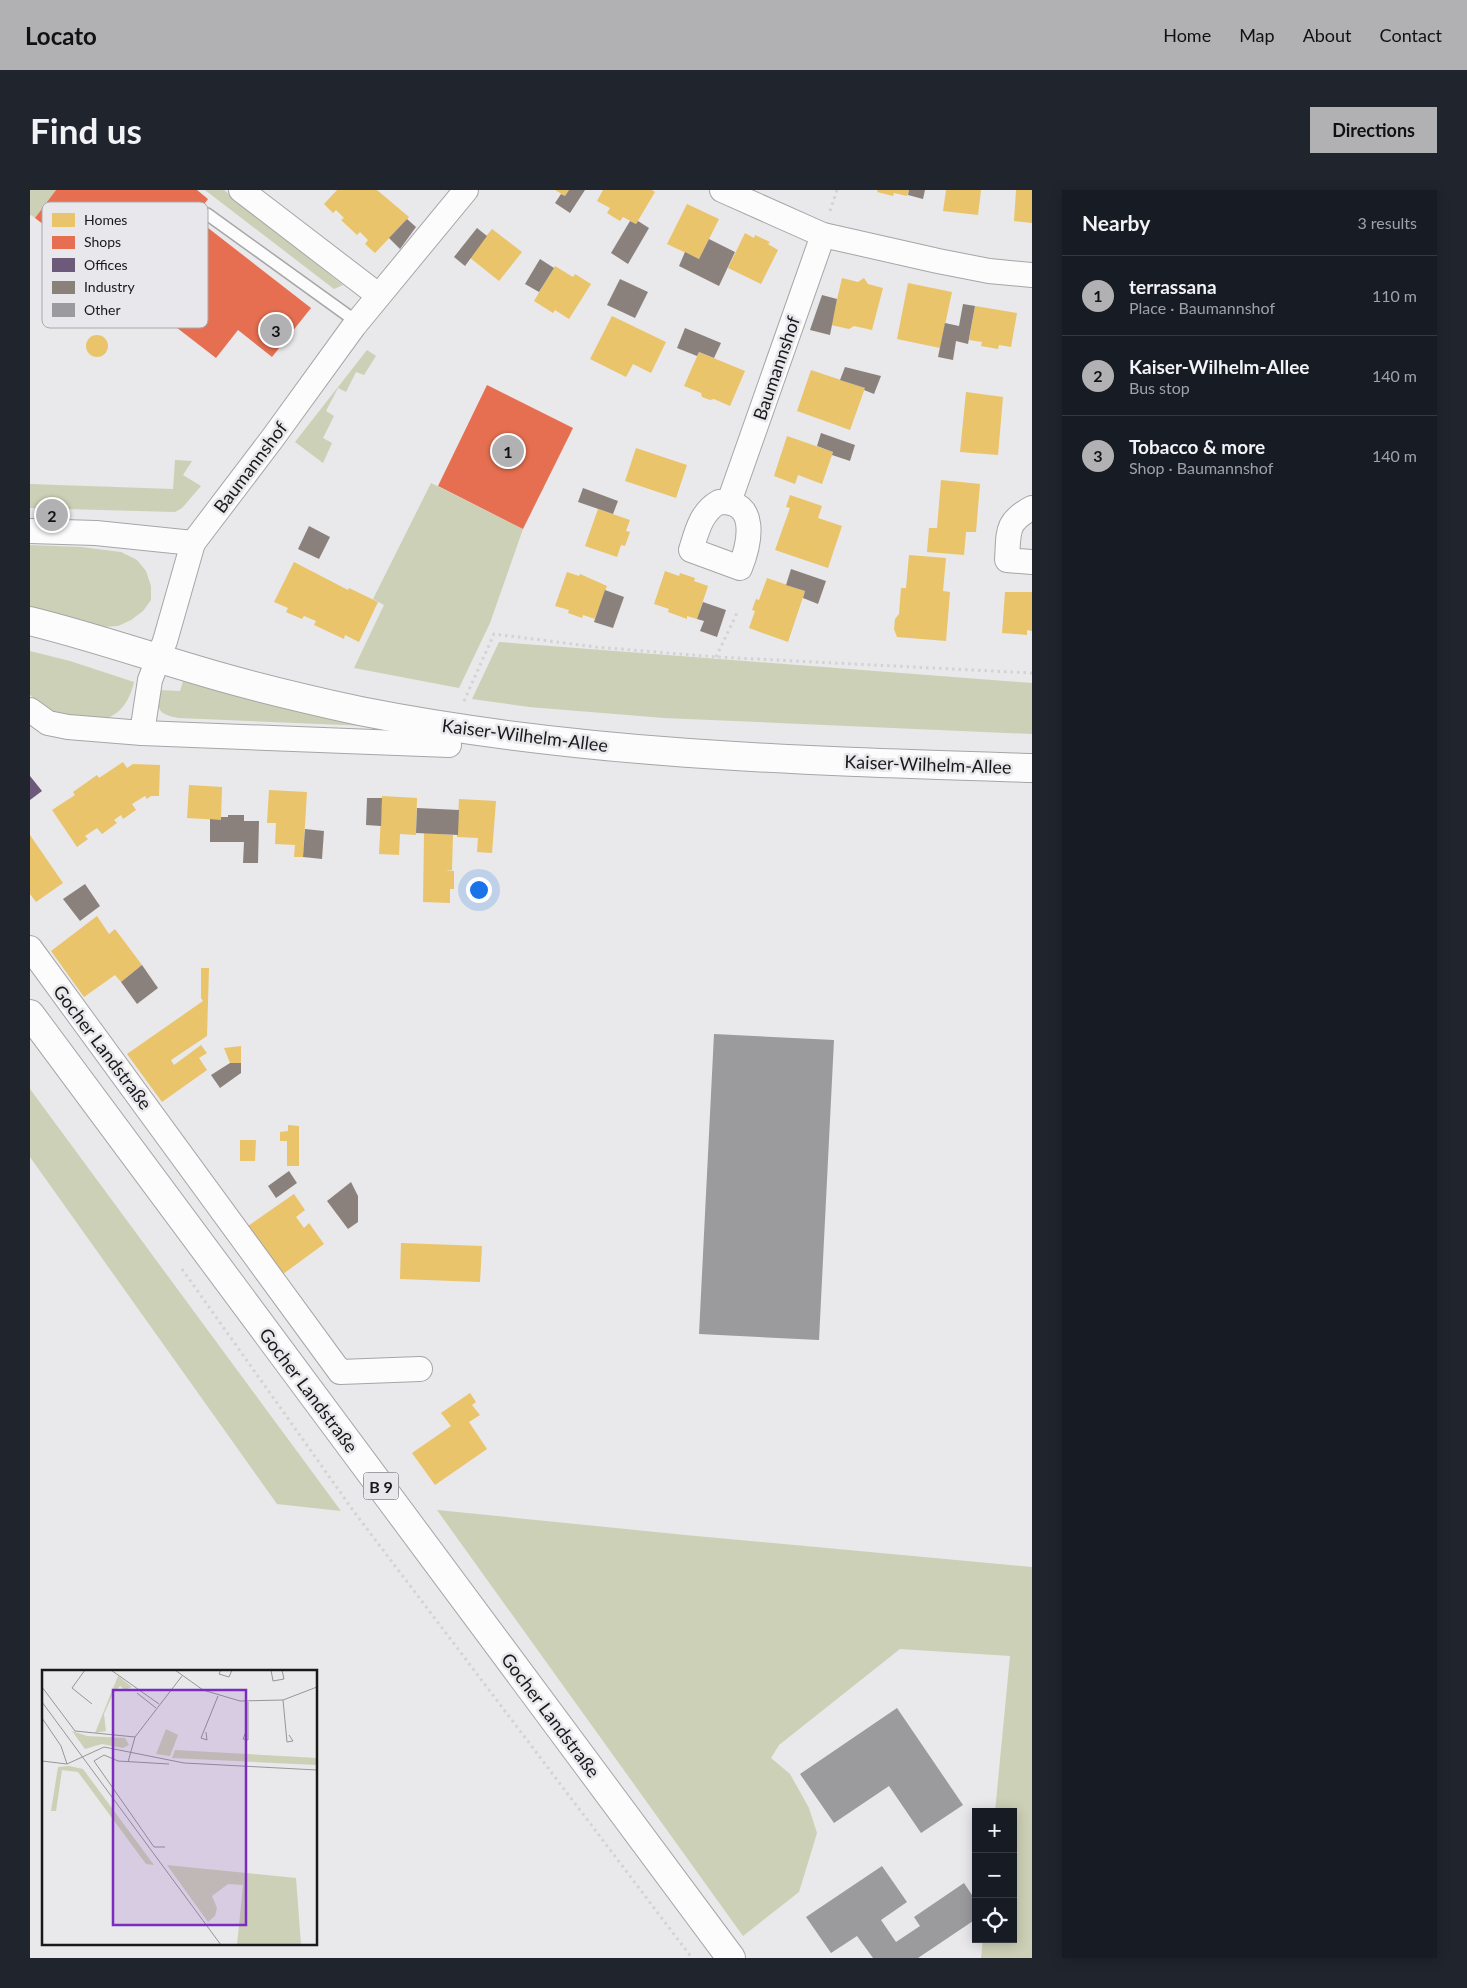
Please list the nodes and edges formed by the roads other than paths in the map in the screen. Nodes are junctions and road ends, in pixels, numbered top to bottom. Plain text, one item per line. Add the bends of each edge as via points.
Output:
1 (241, 190) edge
2 (466, 190) edge
3 (722, 190) edge
4 (208, 215) edge
5 (823, 235) junction
6 (1032, 275) edge
7 (378, 295) junction
8 (357, 322) junction
9 (729, 502) dead end
10 (1032, 508) edge
11 (30, 531) edge
12 (193, 543) junction
13 (1032, 562) edge
14 (30, 621) edge
15 (159, 658) junction
16 (30, 710) edge
17 (142, 733) junction
18 (449, 745) dead end
19 (1032, 768) edge
20 (30, 948) edge
21 (30, 1014) edge
22 (420, 1369) dead end
23 (731, 1958) edge

1 - 7 street
2 - 7 street, Baumannshof
3 - 5 street
4 - 8 lane
5 - 6 street via 989,271
5 - 9 street, Baumannshof
7 - 8 street, Baumannshof
8 - 12 street, Baumannshof
10 - 13 street via 1018,515 1009,527 1007,560
11 - 12 street via 96,533
12 - 15 street, Baumannshof
14 - 15 main road, Kaiser-Wilhelm-Allee
15 - 17 street via 150,680
15 - 19 main road, Kaiser-Wilhelm-Allee via 223,678 359,711 534,738 688,753
16 - 17 street via 48,723
17 - 18 street
20 - 22 street, Gocher Landstraße via 340,1372
21 - 23 main road, Gocher Landstraße / B 9

